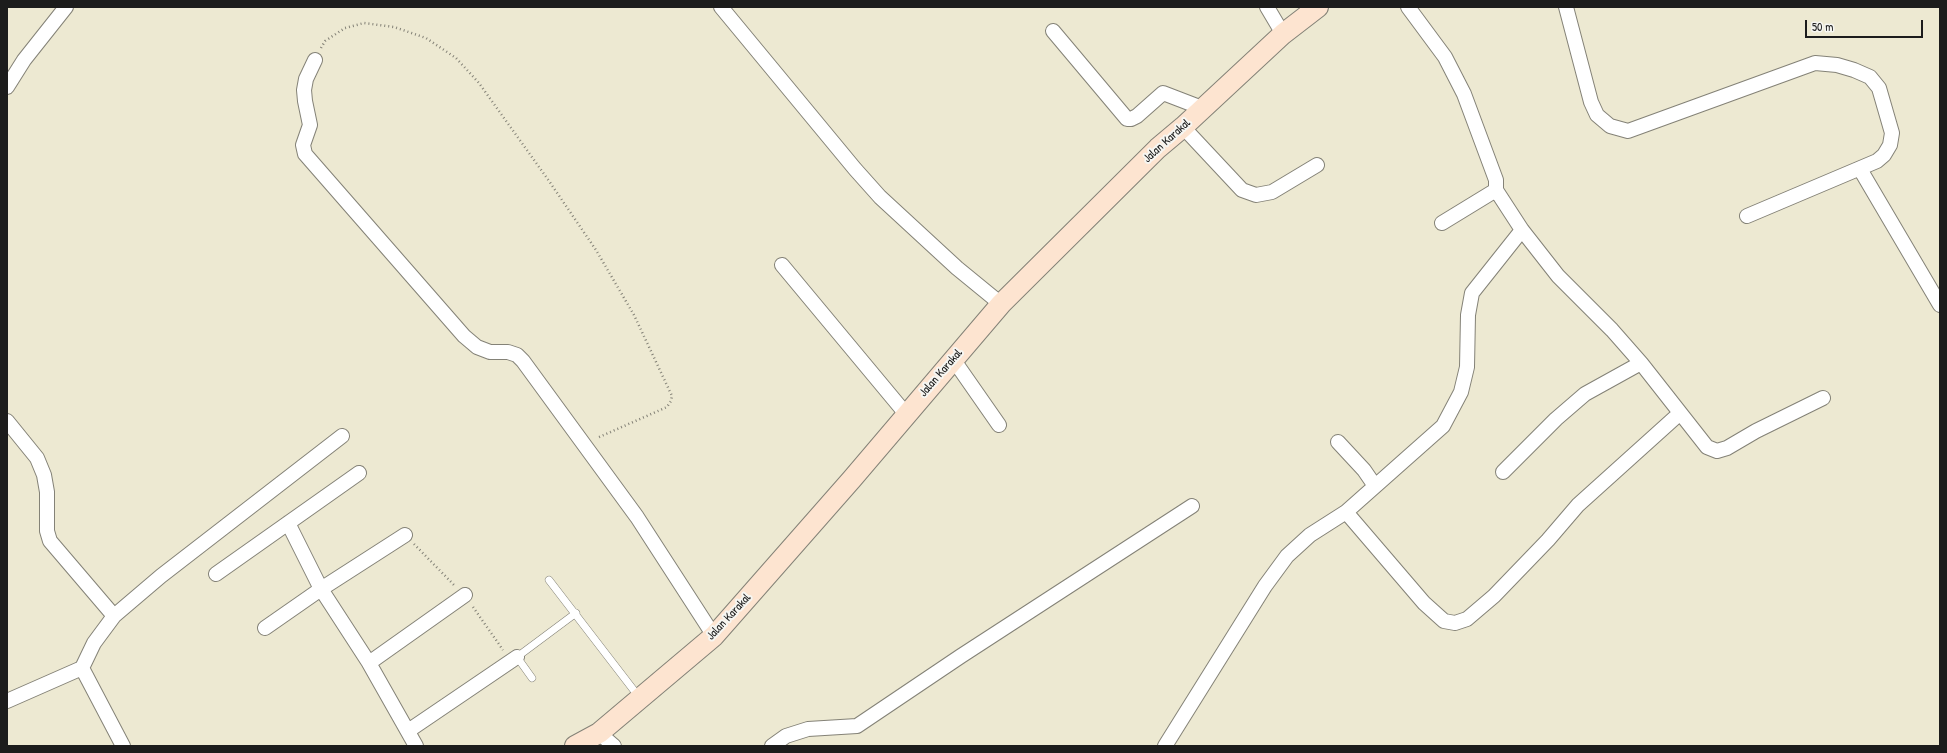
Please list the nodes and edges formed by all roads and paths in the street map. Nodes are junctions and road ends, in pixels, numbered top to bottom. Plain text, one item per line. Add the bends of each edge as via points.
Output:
1 (66, 7) edge
2 (721, 7) edge
3 (1267, 7) edge
4 (1318, 7) edge
5 (1408, 7) edge
6 (1566, 7) edge
7 (1053, 31) dead end
8 (1283, 34) junction
9 (315, 60) joint
10 (7, 87) edge
11 (1202, 108) junction
12 (1183, 127) junction
13 (1317, 165) dead end
14 (1860, 169) junction
15 (1496, 190) junction
16 (1747, 216) dead end
17 (1442, 223) dead end
18 (1522, 230) junction
19 (782, 265) dead end
20 (1001, 304) junction
21 (1940, 305) edge
22 (953, 359) junction
23 (1641, 363) junction
24 (1823, 398) dead end
25 (906, 414) junction
26 (1679, 414) junction
27 (7, 421) edge
28 (999, 425) dead end
29 (342, 436) dead end
30 (1338, 442) dead end
31 (582, 444) junction
32 (1503, 472) dead end
33 (358, 473) dead end
34 (1375, 486) junction
35 (1192, 506) dead end
36 (1346, 512) junction
37 (288, 523) junction
38 (405, 535) joint
39 (216, 574) dead end
40 (549, 580) dead end
41 (322, 589) junction
42 (465, 595) junction
43 (576, 613) junction
44 (114, 616) junction
45 (265, 628) dead end
46 (714, 636) junction
47 (514, 660) junction
48 (368, 663) junction
49 (82, 668) junction
50 (532, 678) dead end
51 (640, 698) junction
52 (7, 701) edge
53 (408, 731) junction
54 (599, 733) junction
55 (788, 741) edge
56 (123, 746) edge
57 (416, 746) edge
58 (575, 746) edge
59 (614, 746) edge
60 (772, 746) edge
61 (1165, 746) edge

1 - 10 street via 24,60
2 - 20 street via 880,197 957,268
3 - 8 street
4 - 8 main road, Jalan Karakal
5 - 15 street via 1445,57 1464,94 1496,180
6 - 14 street via 1591,102 1597,114 1610,126 1628,131 1815,63 1837,65 1870,77 1878,88 1892,133 1890,145 1884,155
7 - 11 street via 1127,119 1136,116 1163,93
8 - 11 main road, Jalan Karakal
9 - 31 street via 304,90 310,125 303,145 305,154 464,336 476,347 490,352 508,352 520,358
9 - 31 path via 324,42 345,28 364,23 394,27 426,38 456,58 478,83 549,181 596,250 630,309 672,396 667,408
11 - 12 main road, Jalan Karakal
12 - 13 street via 1242,190 1256,196 1272,192
12 - 20 main road, Jalan Karakal via 1158,148
14 - 16 street
14 - 21 street
15 - 17 street
15 - 18 street
18 - 23 street via 1558,276
18 - 34 street via 1472,293 1468,315 1467,367 1461,392 1443,426
19 - 25 street
20 - 22 main road, Jalan Karakal
22 - 25 main road, Jalan Karakal
22 - 28 street
23 - 26 street
23 - 32 street via 1585,394
24 - 26 street via 1717,451 1707,447
25 - 46 main road, Jalan Karakal via 793,548
26 - 36 street via 1578,505 1494,596 1467,619 1455,623 1444,621 1424,603
27 - 44 street via 37,458 44,475 47,492 47,531 50,541
29 - 44 street via 160,576
30 - 34 street
31 - 46 street via 637,517
33 - 37 street
34 - 36 street
35 - 55 street via 858,726 808,729
36 - 61 street via 1310,535 1287,556 1265,586
37 - 39 street
37 - 41 street
38 - 41 street
38 - 42 path
40 - 43 lane
41 - 45 street
41 - 48 street
42 - 47 path
42 - 48 street
43 - 47 lane
43 - 51 lane
44 - 49 street via 94,643
46 - 51 main road, Jalan Karakal
47 - 50 lane
47 - 53 street
48 - 53 street
49 - 52 street
49 - 56 street
51 - 54 main road, Jalan Karakal
53 - 57 street
54 - 58 main road, Jalan Karakal
54 - 59 street
55 - 60 street

